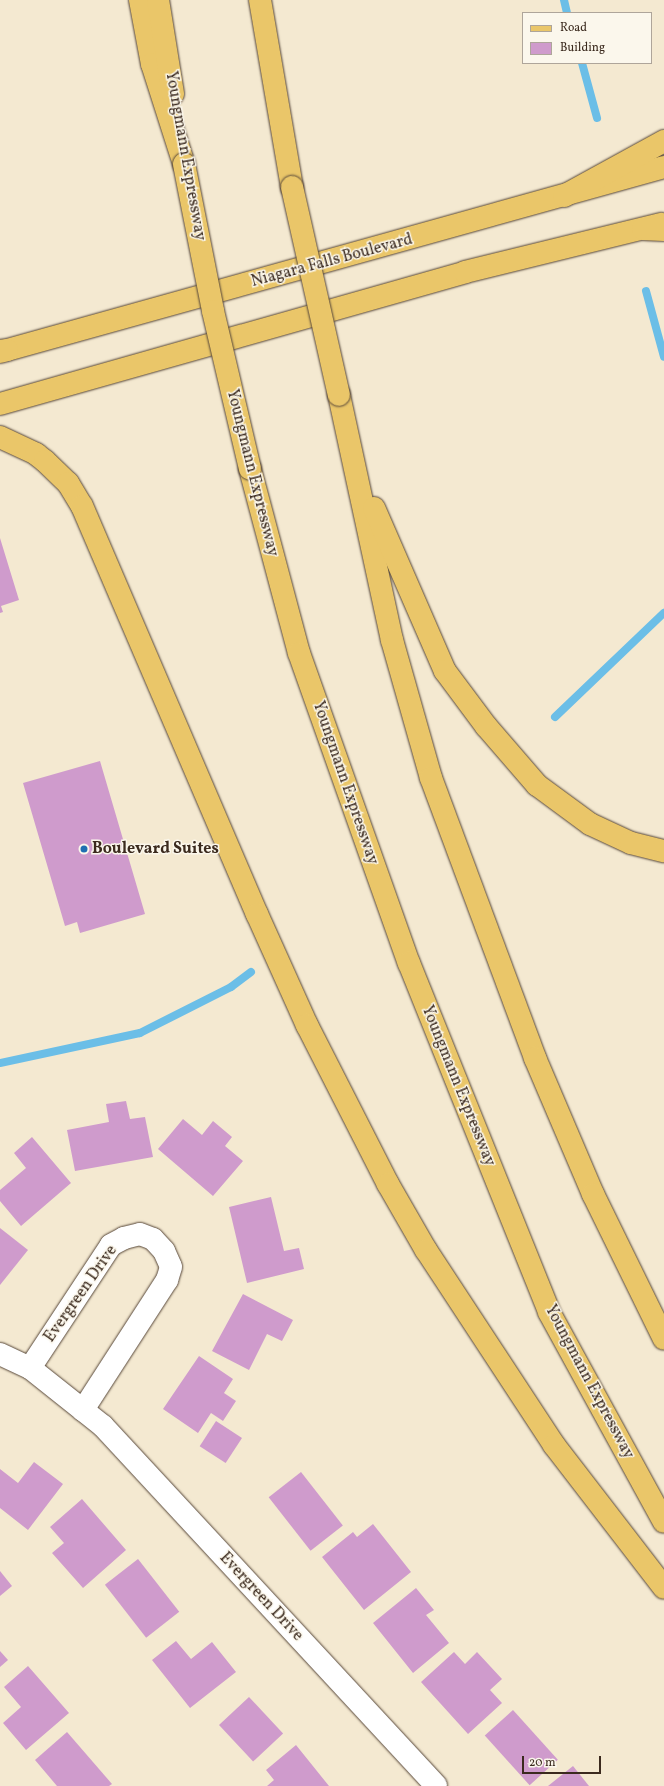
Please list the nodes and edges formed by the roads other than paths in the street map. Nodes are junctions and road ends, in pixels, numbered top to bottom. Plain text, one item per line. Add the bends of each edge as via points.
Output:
1 (140, 0) edge
2 (158, 0) edge
3 (260, 0) edge
4 (664, 142) edge
5 (184, 164) junction
6 (664, 167) edge
7 (564, 196) junction
8 (664, 223) edge
9 (643, 229) junction
10 (664, 230) edge
11 (2, 351) edge
12 (0, 404) edge
13 (0, 437) edge
14 (355, 465) junction
15 (664, 851) edge
16 (664, 1338) edge
17 (0, 1354) edge
18 (30, 1368) junction
19 (83, 1410) junction
20 (664, 1522) edge
21 (664, 1588) edge
22 (436, 1786) edge

1 - 5 main road via 152,64
2 - 5 main road, Youngmann Expressway
3 - 14 main road, bridge via 292,187
4 - 7 main road
5 - 20 main road, Youngmann Expressway, bridge via 213,311 250,469 299,653 409,963 549,1312
6 - 7 main road, Niagara Falls Boulevard
7 - 11 main road, Niagara Falls Boulevard
8 - 9 main road
9 - 10 main road
9 - 12 main road via 465,272
13 - 21 main road via 45,461 68,483 82,506 307,1025 403,1211 554,1445
14 - 15 main road via 445,671 486,726 537,785 590,824 631,843
14 - 16 main road via 392,640 431,778 535,1058 593,1194
17 - 18 street, Evergreen Drive
18 - 19 street, Evergreen Drive
18 - 19 street, Evergreen Drive via 112,1245 124,1238 140,1234 153,1239 164,1251 171,1267 167,1280
19 - 22 street, Evergreen Drive via 121,1446

